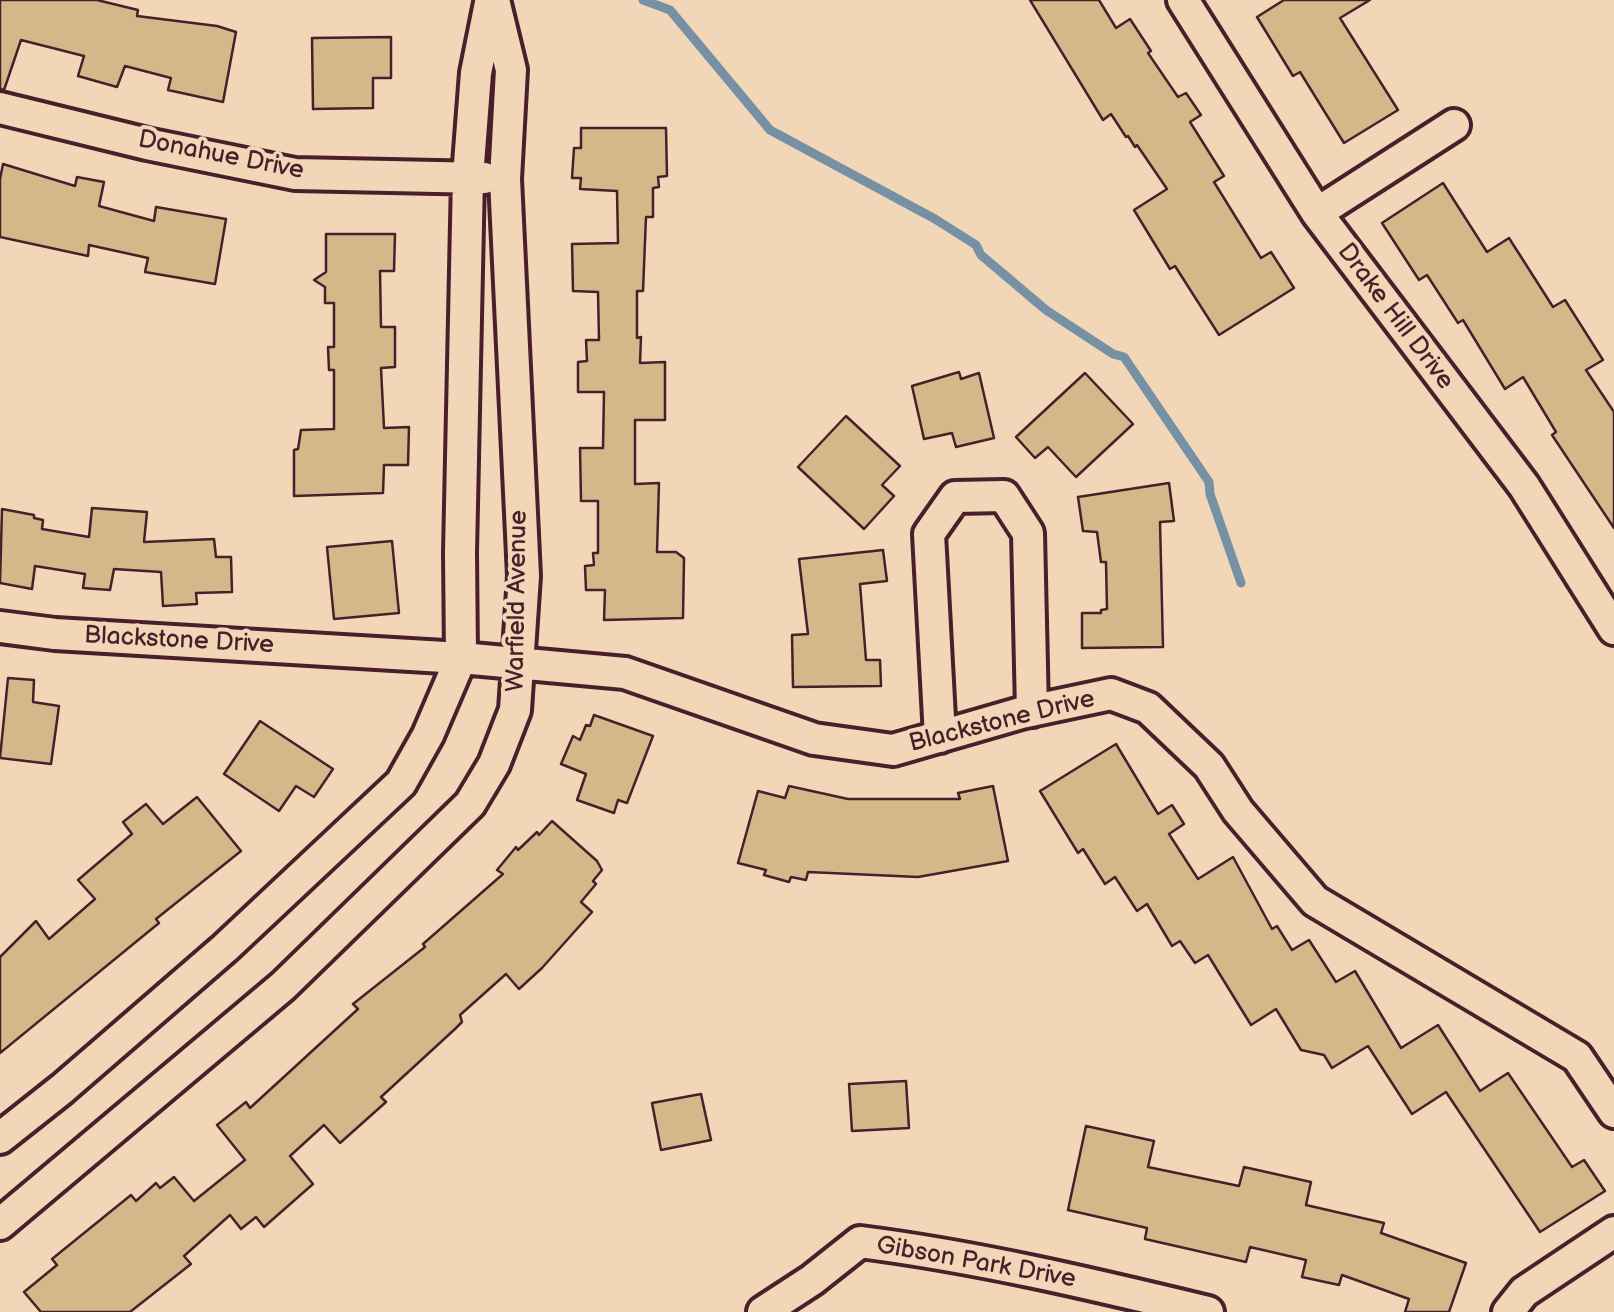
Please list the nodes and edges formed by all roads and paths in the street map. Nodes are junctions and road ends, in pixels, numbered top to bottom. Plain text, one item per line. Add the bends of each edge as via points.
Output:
1 (492, 0) edge
2 (1183, 0) edge
3 (0, 108) edge
4 (1454, 124) dead end
5 (468, 177) junction
6 (505, 179) junction
7 (1317, 213) junction
8 (0, 627) edge
9 (1614, 629) edge
10 (461, 658) junction
11 (520, 662) junction
12 (1032, 711) junction
13 (940, 738) junction
14 (1614, 1112) edge
15 (0, 1138) edge
16 (0, 1224) edge
17 (1614, 1232) edge
18 (763, 1312) edge
19 (1208, 1312) edge
20 (1508, 1312) edge

1 - 5 street, Warfield Avenue via 476,73
1 - 6 street, Warfield Avenue via 511,70
2 - 7 street, Drake Hill Drive
3 - 5 street, Donahue Drive via 295,174
4 - 7 street
5 - 6 street, Donahue Drive
5 - 10 street, Warfield Avenue
6 - 11 street, Warfield Avenue via 524,576
7 - 9 street, Drake Hill Drive via 1524,486
8 - 10 street, Blackstone Drive
10 - 11 street, Blackstone Drive
10 - 15 street, Warfield Avenue via 401,783 225,948
11 - 13 street, Blackstone Drive via 625,673 814,739 893,750
11 - 16 street, Warfield Avenue via 515,710 470,804 282,986
12 - 13 street, Blackstone Drive
12 - 13 street via 1028,533 1004,496 955,496 929,534
12 - 14 street, Blackstone Drive via 1111,694 1148,708 1209,766 1315,901 1577,1057
17 - 20 street via 1524,1292
18 - 19 street, Gibson Park Drive via 860,1242 1038,1271

